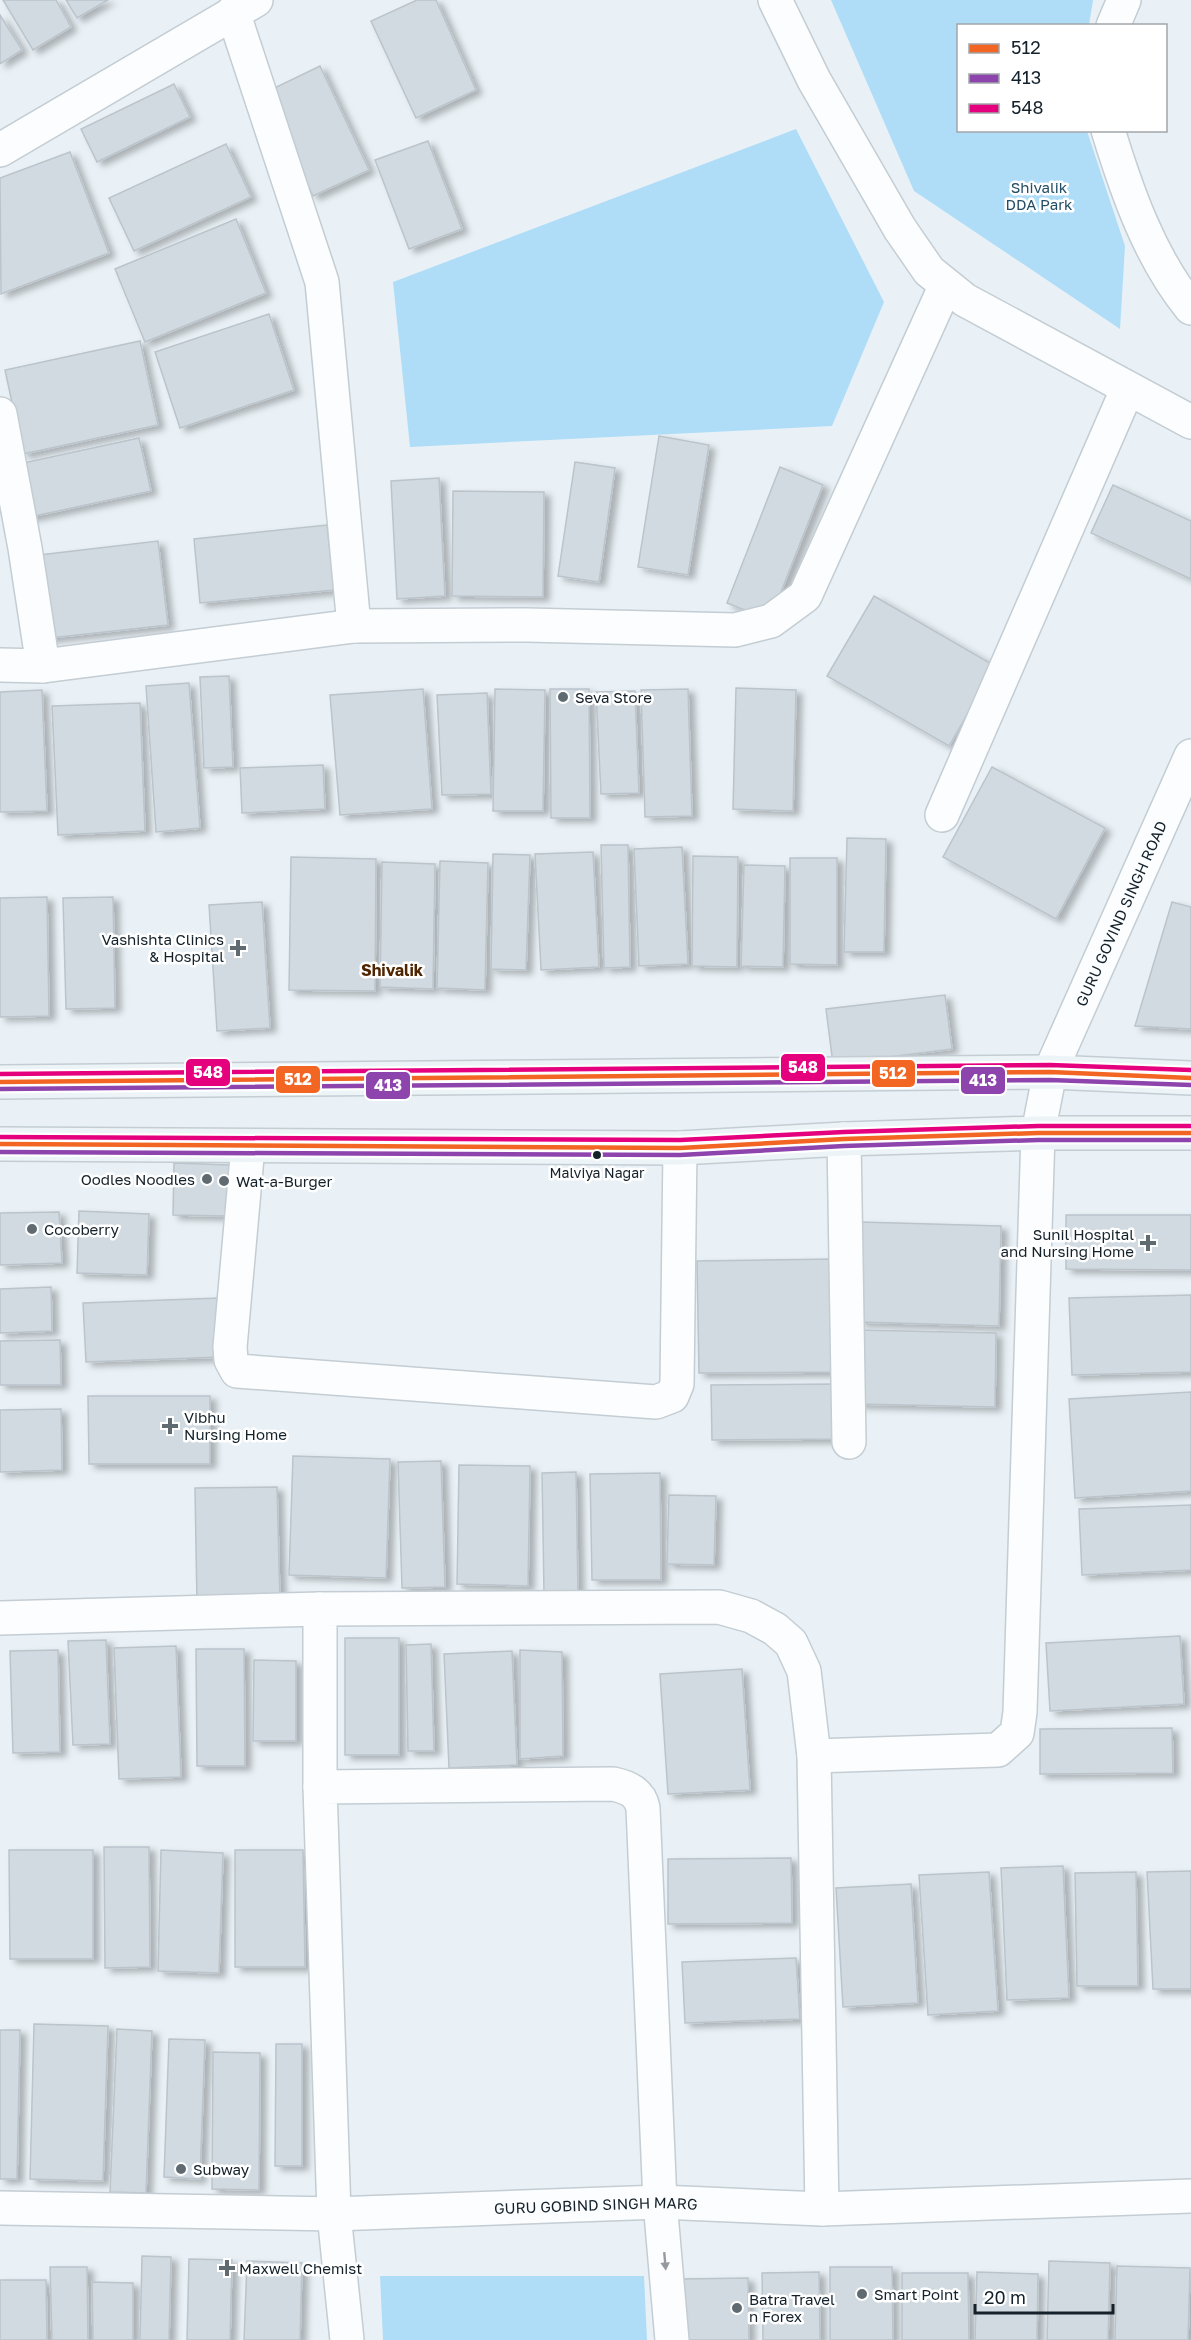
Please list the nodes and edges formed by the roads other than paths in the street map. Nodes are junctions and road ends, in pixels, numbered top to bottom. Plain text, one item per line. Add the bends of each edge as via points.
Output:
1 (775, 0) edge
2 (1124, 0) edge
3 (244, 6) edge
4 (1114, 24) edge
5 (1109, 132) edge
6 (0, 150) edge
7 (945, 286) junction
8 (1191, 308) edge
9 (1127, 390) junction
10 (0, 414) edge
11 (1191, 422) edge
12 (354, 626) junction
13 (0, 665) edge
14 (43, 666) junction
15 (1191, 756) edge
16 (942, 815) dead end
17 (1050, 1072) junction
18 (1191, 1078) edge
19 (0, 1082) edge
20 (1038, 1133) junction
21 (1191, 1133) edge
22 (844, 1139) junction
23 (0, 1144) edge
24 (248, 1146) junction
25 (680, 1148) junction
26 (849, 1442) dead end
27 (320, 1609) junction
28 (0, 1618) edge
29 (814, 1756) junction
30 (320, 1787) junction
31 (1191, 2196) edge
32 (660, 2202) junction
33 (0, 2208) edge
34 (822, 2209) junction
35 (334, 2214) junction
36 (347, 2340) edge
37 (672, 2340) edge

1 - 7 street via 814,80 900,229 929,271
2 - 4 street
3 - 6 street
3 - 12 street via 322,282
5 - 8 street via 1124,182 1165,272
7 - 9 street
7 - 12 street via 805,596 784,614 735,630
9 - 11 street
9 - 16 street
10 - 14 street
12 - 14 street
13 - 14 street
15 - 17 street, GURU GOVIND SINGH ROAD
17 - 18 main road
17 - 19 main road
17 - 20 street, GURU GOVIND SINGH ROAD
20 - 21 main road
20 - 22 main road
20 - 29 street, GURU GOVIND SINGH ROAD via 1017,1733 998,1750
22 - 25 main road
22 - 26 street
23 - 24 main road
24 - 25 main road
24 - 25 street via 230,1347 237,1371 656,1402 672,1396 677,1384
27 - 28 street
27 - 29 street via 687,1606 719,1607 751,1616 775,1629 799,1656
27 - 30 street
29 - 34 street
30 - 32 street via 613,1785 627,1787 641,1800
30 - 35 street
31 - 34 street, GURU GOBIND SINGH MARG
32 - 34 street, GURU GOBIND SINGH MARG
32 - 35 street, GURU GOBIND SINGH MARG
32 -> 37 street
33 - 35 street, GURU GOBIND SINGH MARG
35 - 36 street

